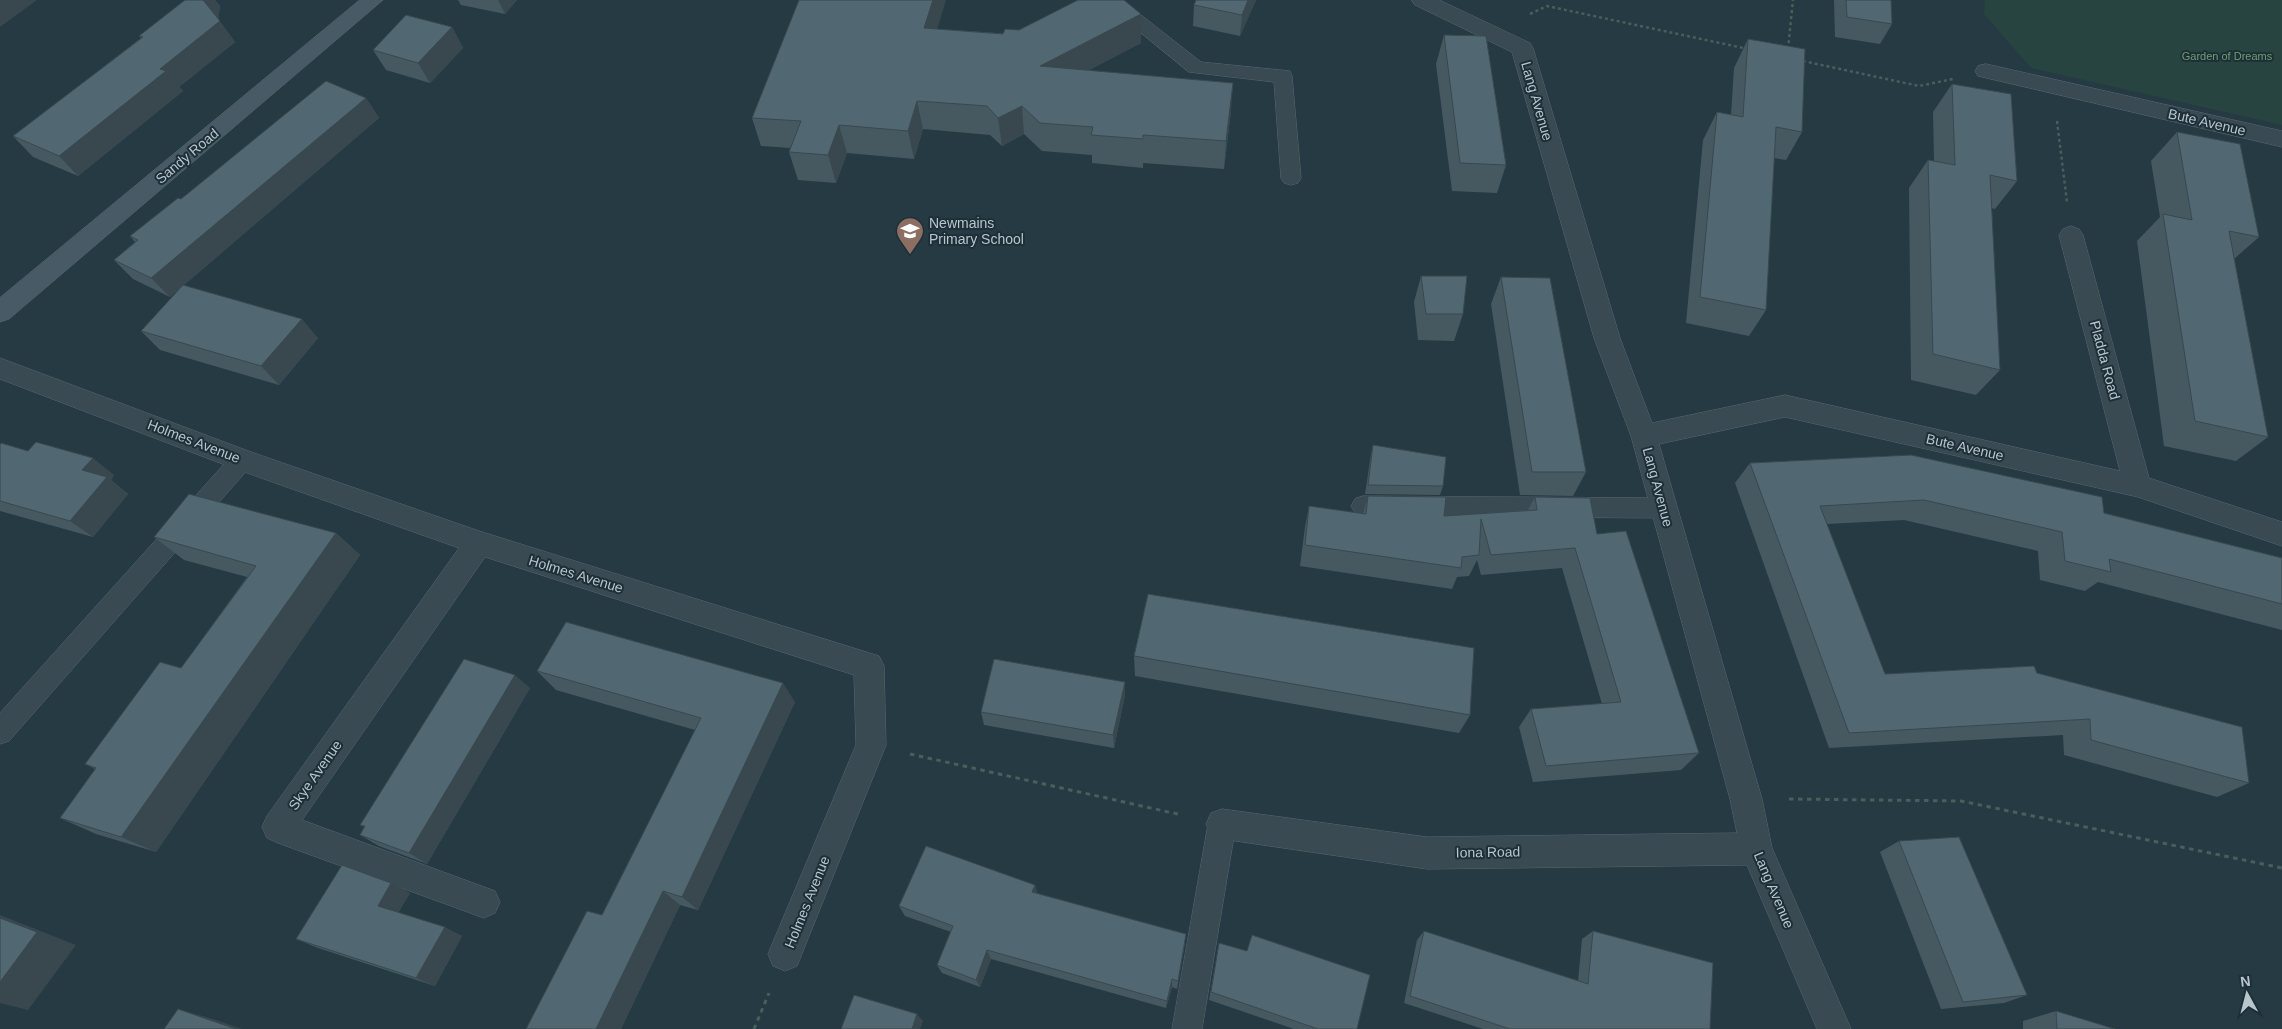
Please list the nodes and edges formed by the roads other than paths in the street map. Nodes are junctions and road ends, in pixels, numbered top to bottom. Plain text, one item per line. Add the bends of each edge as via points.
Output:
1 (373, 0) edge
2 (1110, 0) edge
3 (1422, 0) edge
4 (1986, 71) road end
5 (2282, 139) edge
6 (1291, 178) dead end
7 (2072, 235) road end
8 (0, 312) edge
9 (0, 368) edge
10 (1644, 436) junction
11 (242, 460) junction
12 (2138, 486) junction
13 (1363, 506) dead end
14 (1664, 508) junction
15 (2282, 534) edge
16 (479, 543) junction
17 (0, 732) edge
18 (1222, 824) joint
19 (1756, 849) junction
20 (484, 902) dead end
21 (785, 954) dead end
22 (1187, 1029) edge
23 (1834, 1029) edge

1 - 8 main road, Sandy Road
2 - 6 lane via 1196,68 1283,76
3 - 10 street, Lang Avenue via 1522,48 1607,338
4 - 5 street, Bute Avenue
7 - 12 street, Pladda Road
9 - 11 street, Holmes Avenue
10 - 12 street, Bute Avenue via 1785,406
10 - 14 street, Lang Avenue
11 - 16 street, Holmes Avenue
11 - 17 lane
12 - 15 street, Bute Avenue
13 - 14 lane
14 - 19 street, Lang Avenue via 1746,799
16 - 20 street, Skye Avenue via 278,827
16 - 21 street, Holmes Avenue via 869,666 871,744
18 - 19 street, Iona Road via 1427,853
18 - 22 lane
19 - 23 street, Lang Avenue

